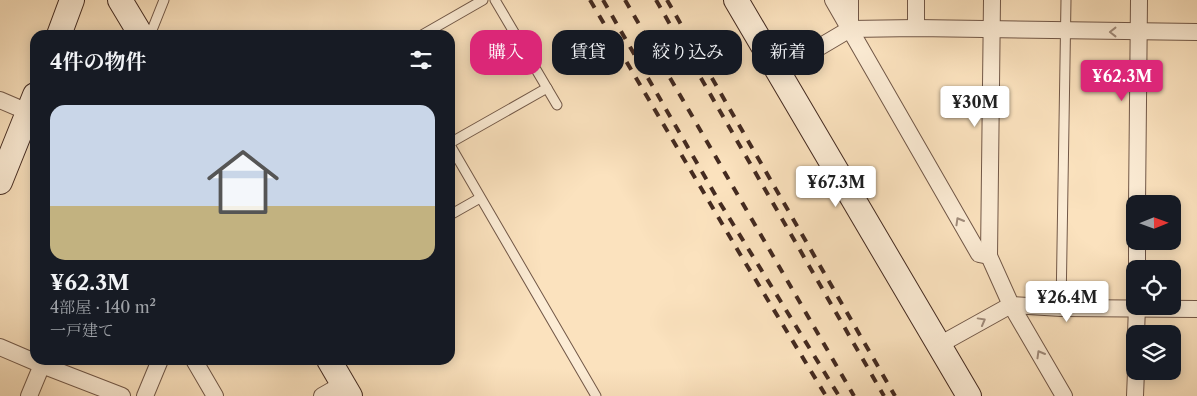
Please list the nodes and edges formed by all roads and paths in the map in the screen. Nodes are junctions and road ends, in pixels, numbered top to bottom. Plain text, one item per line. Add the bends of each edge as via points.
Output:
1 (72, 0) edge
2 (120, 0) edge
3 (164, 0) edge
4 (483, 0) edge
5 (495, 0) edge
6 (736, 0) edge
7 (833, 0) edge
8 (850, 0) edge
9 (916, 0) edge
10 (992, 0) edge
11 (1066, 0) edge
12 (1139, 0) edge
13 (916, 28) junction
14 (850, 29) junction
15 (61, 30) edge
16 (138, 30) edge
17 (152, 30) edge
18 (431, 30) edge
19 (754, 30) edge
20 (992, 30) junction
21 (1066, 31) junction
22 (1138, 32) junction
23 (1197, 32) edge
24 (824, 44) edge
25 (781, 75) edge
26 (548, 88) junction
27 (0, 100) edge
28 (558, 105) dead end
29 (30, 107) edge
30 (30, 115) edge
31 (455, 141) edge
32 (455, 153) edge
33 (0, 182) edge
34 (1137, 195) edge
35 (480, 198) junction
36 (455, 213) edge
37 (988, 256) junction
38 (1011, 305) junction
39 (1126, 307) edge
40 (1061, 308) junction
41 (1181, 308) edge
42 (1197, 309) edge
43 (939, 345) junction
44 (0, 347) edge
45 (30, 357) edge
46 (42, 365) edge
47 (50, 365) edge
48 (158, 365) edge
49 (197, 365) edge
50 (332, 365) edge
51 (1136, 380) edge
52 (347, 390) edge
53 (29, 396) edge
54 (122, 396) edge
55 (145, 396) edge
56 (215, 396) edge
57 (322, 396) edge
58 (596, 396) edge
59 (969, 396) edge
60 (1064, 396) edge
61 (1135, 396) edge

1 - 15 street
2 - 16 street
3 - 17 lane
4 - 18 lane
5 - 26 lane
6 - 19 street
7 - 14 street
8 - 14 street
9 - 13 street
10 - 20 street
11 - 21 lane
12 - 22 street
13 - 14 street
13 - 20 street
14 - 24 street
37 -> 14 street via 979,254
20 - 21 street
20 - 37 street
22 -> 21 street
21 - 40 lane
22 - 23 street
22 - 34 street
25 - 43 street
26 - 28 lane
26 - 31 lane
27 - 29 street
30 - 33 street
32 - 35 lane
35 - 36 lane
35 - 58 lane
37 - 38 street
38 - 40 street
43 -> 38 street
60 -> 38 street
39 - 40 street
41 - 42 street
43 - 59 street
44 - 45 street
46 - 53 street
47 - 54 street
48 - 55 street
49 - 56 street
50 - 52 street
51 - 61 street
52 - 57 street

